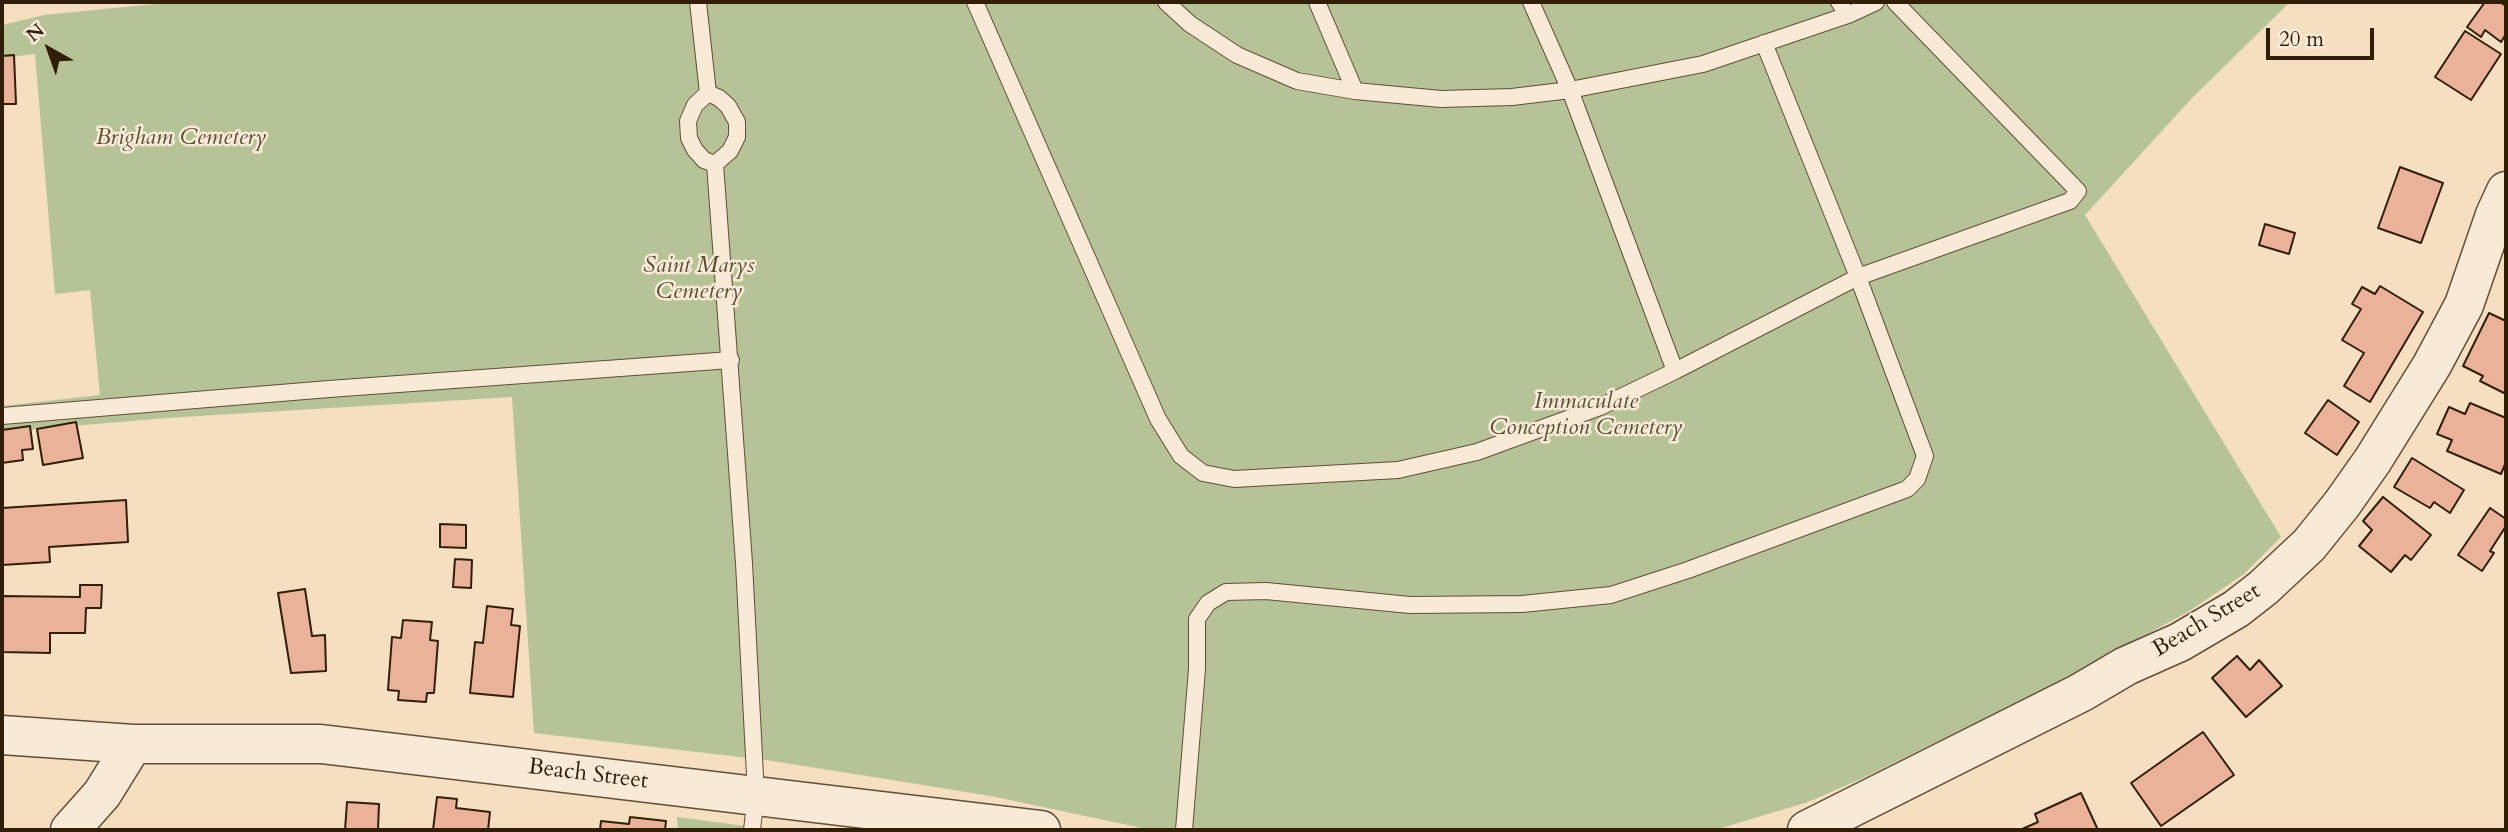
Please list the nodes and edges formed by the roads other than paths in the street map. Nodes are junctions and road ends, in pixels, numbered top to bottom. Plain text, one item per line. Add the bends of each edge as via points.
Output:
1 (698, 2) edge
2 (975, 2) edge
3 (1166, 2) edge
4 (1317, 2) edge
5 (1531, 2) edge
6 (1877, 2) edge
7 (1895, 2) edge
8 (1843, 8) edge
9 (1764, 43) junction
10 (1570, 90) junction
11 (1355, 91) junction
12 (708, 93) junction
13 (715, 164) junction
14 (2506, 191) edge
15 (1858, 277) junction
16 (731, 360) junction
17 (1675, 371) junction
18 (2, 416) edge
19 (2, 735) edge
20 (133, 744) junction
21 (754, 813) edge
22 (69, 830) edge
23 (1036, 830) edge
24 (1184, 830) edge
25 (1807, 830) edge

1 - 12 lane
2 - 17 lane via 1158,419 1181,456 1203,473 1234,479 1398,470 1477,452 1600,407
3 - 11 lane via 1237,55 1297,81
4 - 11 lane
5 - 10 lane
6 - 8 lane
7 - 15 lane via 2078,191 2070,201
8 - 9 lane
9 - 10 lane via 1703,64
9 - 15 lane
10 - 11 lane via 1441,99
10 - 17 lane
12 - 13 lane via 695,104 688,121 689,138 704,160
12 - 13 lane via 728,106 737,122 730,151
13 - 16 lane
14 - 25 street, Beach Street via 2464,305 2432,365 2350,493 2309,545 2263,588 2180,642
15 - 17 lane
15 - 24 lane via 1925,456 1917,479 1907,489 1611,595 1522,604 1410,605 1265,591 1226,592 1208,603 1197,619
16 - 18 lane
16 - 21 lane
19 - 20 street, Beach Street
20 - 21 street, Beach Street via 321,744
20 - 22 street via 102,794
21 - 23 street, Beach Street

